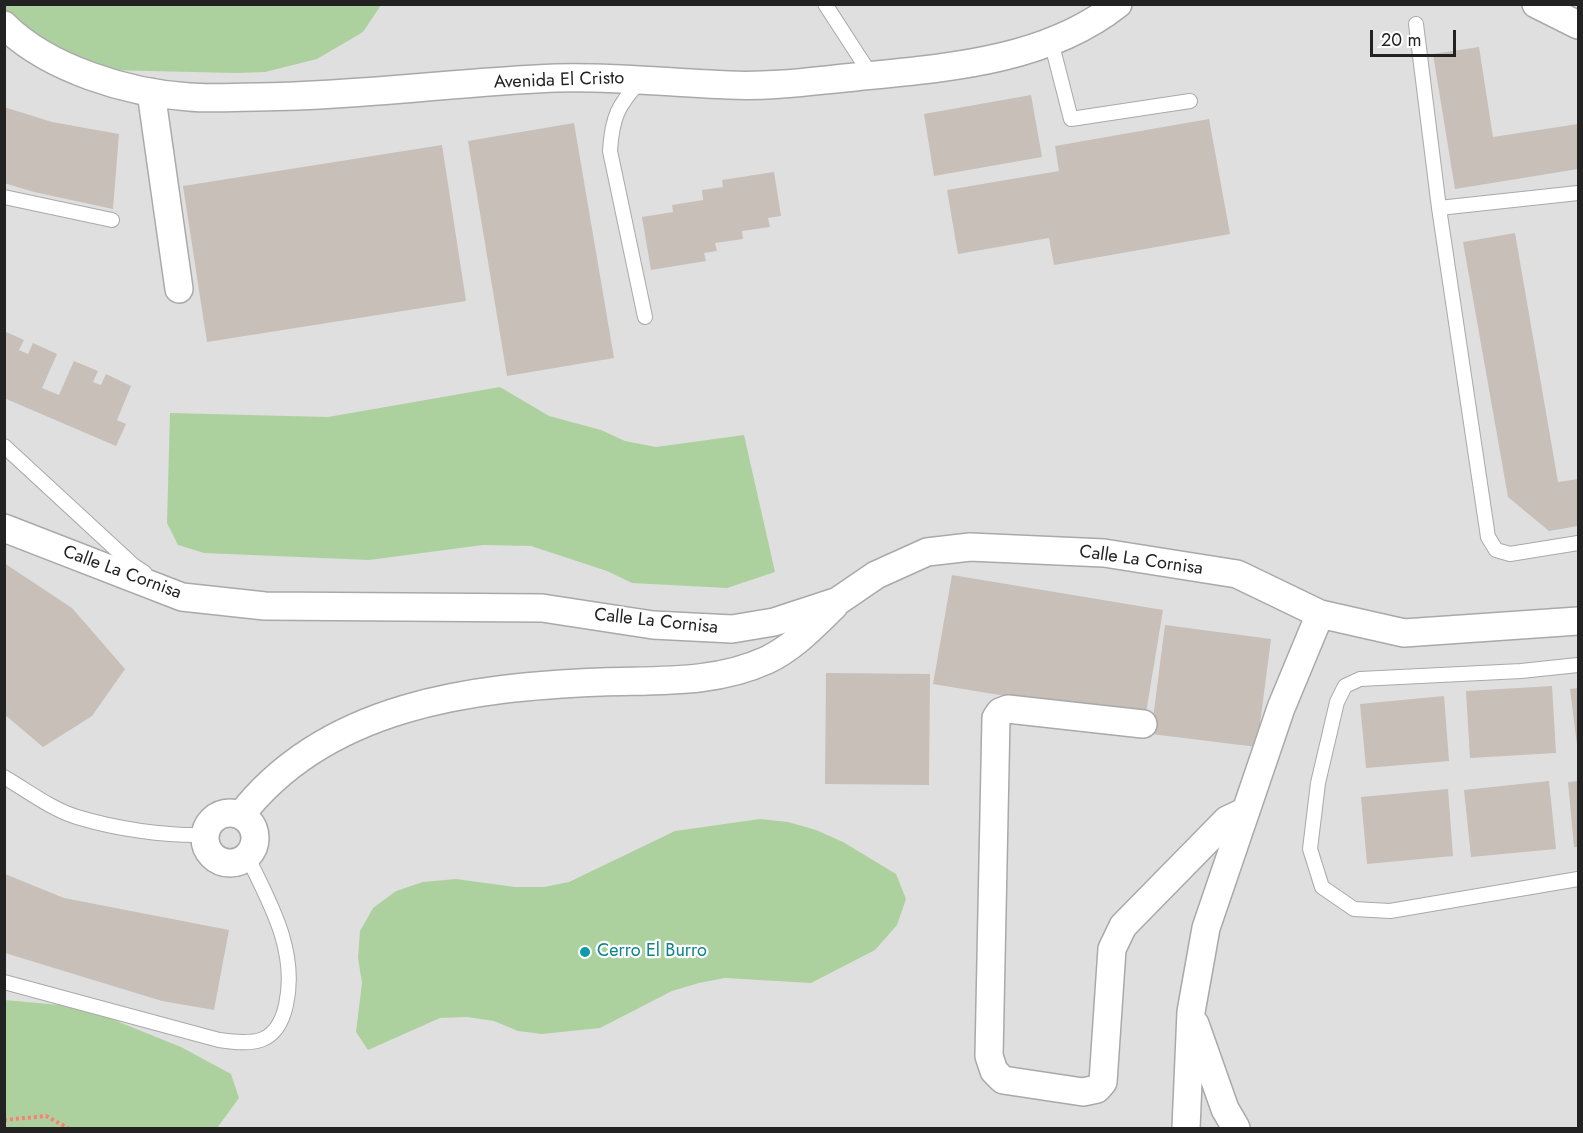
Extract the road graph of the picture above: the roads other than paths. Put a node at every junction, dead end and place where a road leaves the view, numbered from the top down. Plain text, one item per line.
1 (825, 4) edge
2 (1118, 4) edge
3 (1536, 4) edge
4 (1416, 24) dead end
5 (4, 25) edge
6 (1578, 25) edge
7 (1051, 41) junction
8 (871, 75) junction
9 (643, 79) junction
10 (151, 92) junction
11 (1190, 100) dead end
12 (1578, 193) edge
13 (4, 197) edge
14 (1439, 208) junction
15 (112, 220) dead end
16 (179, 289) dead end
17 (645, 317) dead end
18 (4, 446) edge
19 (4, 528) edge
20 (1578, 543) edge
21 (182, 597) junction
22 (838, 602) junction
23 (1320, 614) junction
24 (1578, 621) edge
25 (1578, 665) edge
26 (1143, 724) dead end
27 (4, 777) edge
28 (1246, 811) junction
29 (241, 815) junction
30 (205, 835) junction
31 (247, 856) junction
32 (1578, 879) edge
33 (4, 982) edge
34 (1191, 1012) junction
35 (1186, 1128) edge
36 (1236, 1128) edge

1 - 8 lane
2 - 7 street, Avenida El Cristo
3 - 6 street
4 - 14 lane
5 - 10 street, Avenida El Cristo
7 - 8 street, Avenida El Cristo
7 - 11 lane
8 - 9 street, Avenida El Cristo
9 - 10 street, Avenida El Cristo
9 - 17 lane
10 - 16 street
12 - 14 lane
13 - 15 lane
14 - 20 lane
18 - 21 lane
19 - 21 street, Calle La Cornisa
21 - 22 street, Calle La Cornisa
22 - 23 street, Calle La Cornisa
22 - 29 street
23 - 24 street, Calle La Cornisa
23 - 28 street
25 - 32 lane
26 - 28 street
27 - 30 lane
28 - 34 street
29 - 30 street
29 - 31 street
30 - 31 street
31 - 33 lane
34 - 35 street
34 - 36 street

